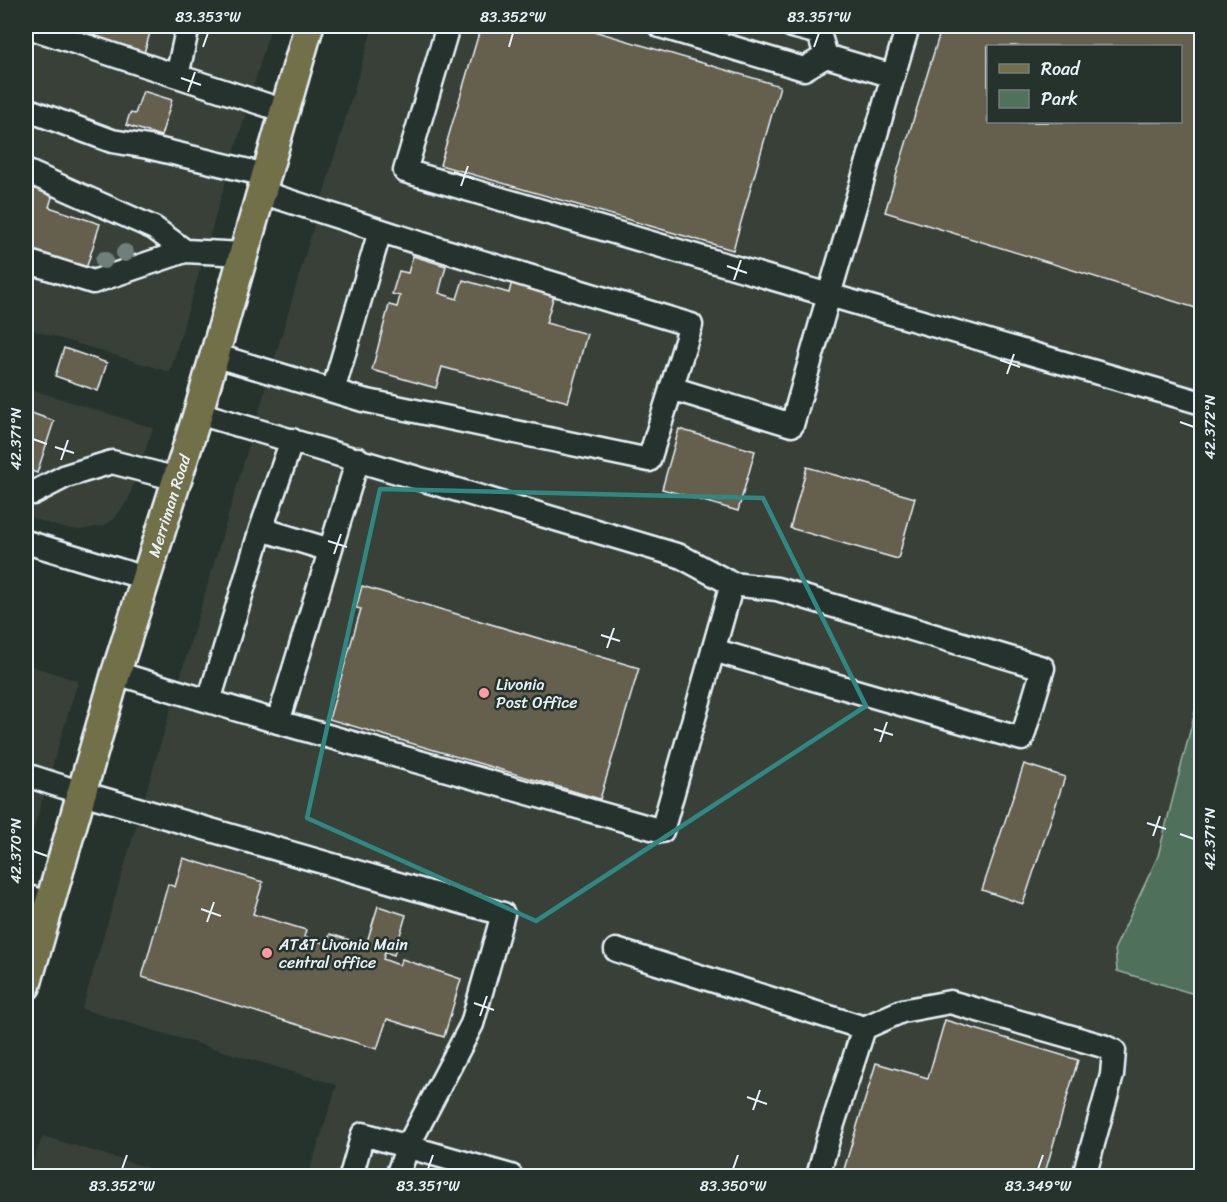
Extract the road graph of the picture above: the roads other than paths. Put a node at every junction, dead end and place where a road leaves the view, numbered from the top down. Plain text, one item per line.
1 (26, 26) edge
2 (188, 26) edge
3 (309, 26) edge
4 (448, 26) edge
5 (660, 26) edge
6 (792, 26) edge
7 (908, 26) edge
8 (826, 56) junction
9 (177, 76) junction
10 (893, 76) junction
11 (26, 109) edge
12 (285, 111) junction
13 (26, 171) edge
14 (264, 184) junction
15 (380, 231) junction
16 (185, 251) junction
17 (243, 254) junction
18 (26, 261) edge
19 (829, 295) junction
20 (214, 355) junction
21 (671, 388) junction
22 (333, 391) junction
23 (1202, 403) edge
24 (198, 413) junction
25 (292, 440) junction
26 (358, 459) junction
27 (177, 479) junction
28 (26, 490) edge
29 (261, 530) junction
30 (26, 542) edge
31 (330, 550) junction
32 (145, 578) junction
33 (732, 584) junction
34 (715, 643) junction
35 (116, 673) junction
36 (209, 701) junction
37 (278, 723) junction
38 (26, 775) edge
39 (82, 793) junction
40 (37, 900) edge
41 (616, 950) dead end
42 (26, 986) edge
43 (864, 1028) junction
44 (408, 1146) junction
45 (351, 1176) edge
46 (397, 1176) edge
47 (511, 1176) edge
48 (818, 1176) edge
49 (1084, 1176) edge

1 - 9 street
2 - 9 street
3 - 12 main road, Merriman Road
4 - 19 street
5 - 8 street
6 - 8 street
7 - 10 street
8 - 10 street
9 - 12 street
10 - 19 street
11 - 14 street
12 - 14 main road, Merriman Road
13 - 16 street
14 - 15 street
14 - 17 main road, Merriman Road
15 - 21 street
15 - 22 street
16 - 17 street
16 - 18 street
17 - 20 main road, Merriman Road
19 - 21 street
19 - 23 street
20 - 22 street
20 - 24 main road, Merriman Road
21 - 22 street
24 - 25 street
24 - 27 main road, Merriman Road
25 - 26 street
25 - 29 street
26 - 31 street
26 - 33 street
27 - 28 street
27 - 32 main road, Merriman Road
29 - 31 street
29 - 36 street
30 - 32 street
31 - 37 street
32 - 35 main road, Merriman Road
33 - 34 street
33 - 34 street
34 - 37 street
35 - 36 street
35 - 39 main road, Merriman Road
36 - 37 street
38 - 39 street
39 - 40 main road, Merriman Road
39 - 44 street
40 - 42 main road, Merriman Road
41 - 43 street
43 - 48 street
43 - 49 street
44 - 45 street
44 - 46 street
44 - 47 street

